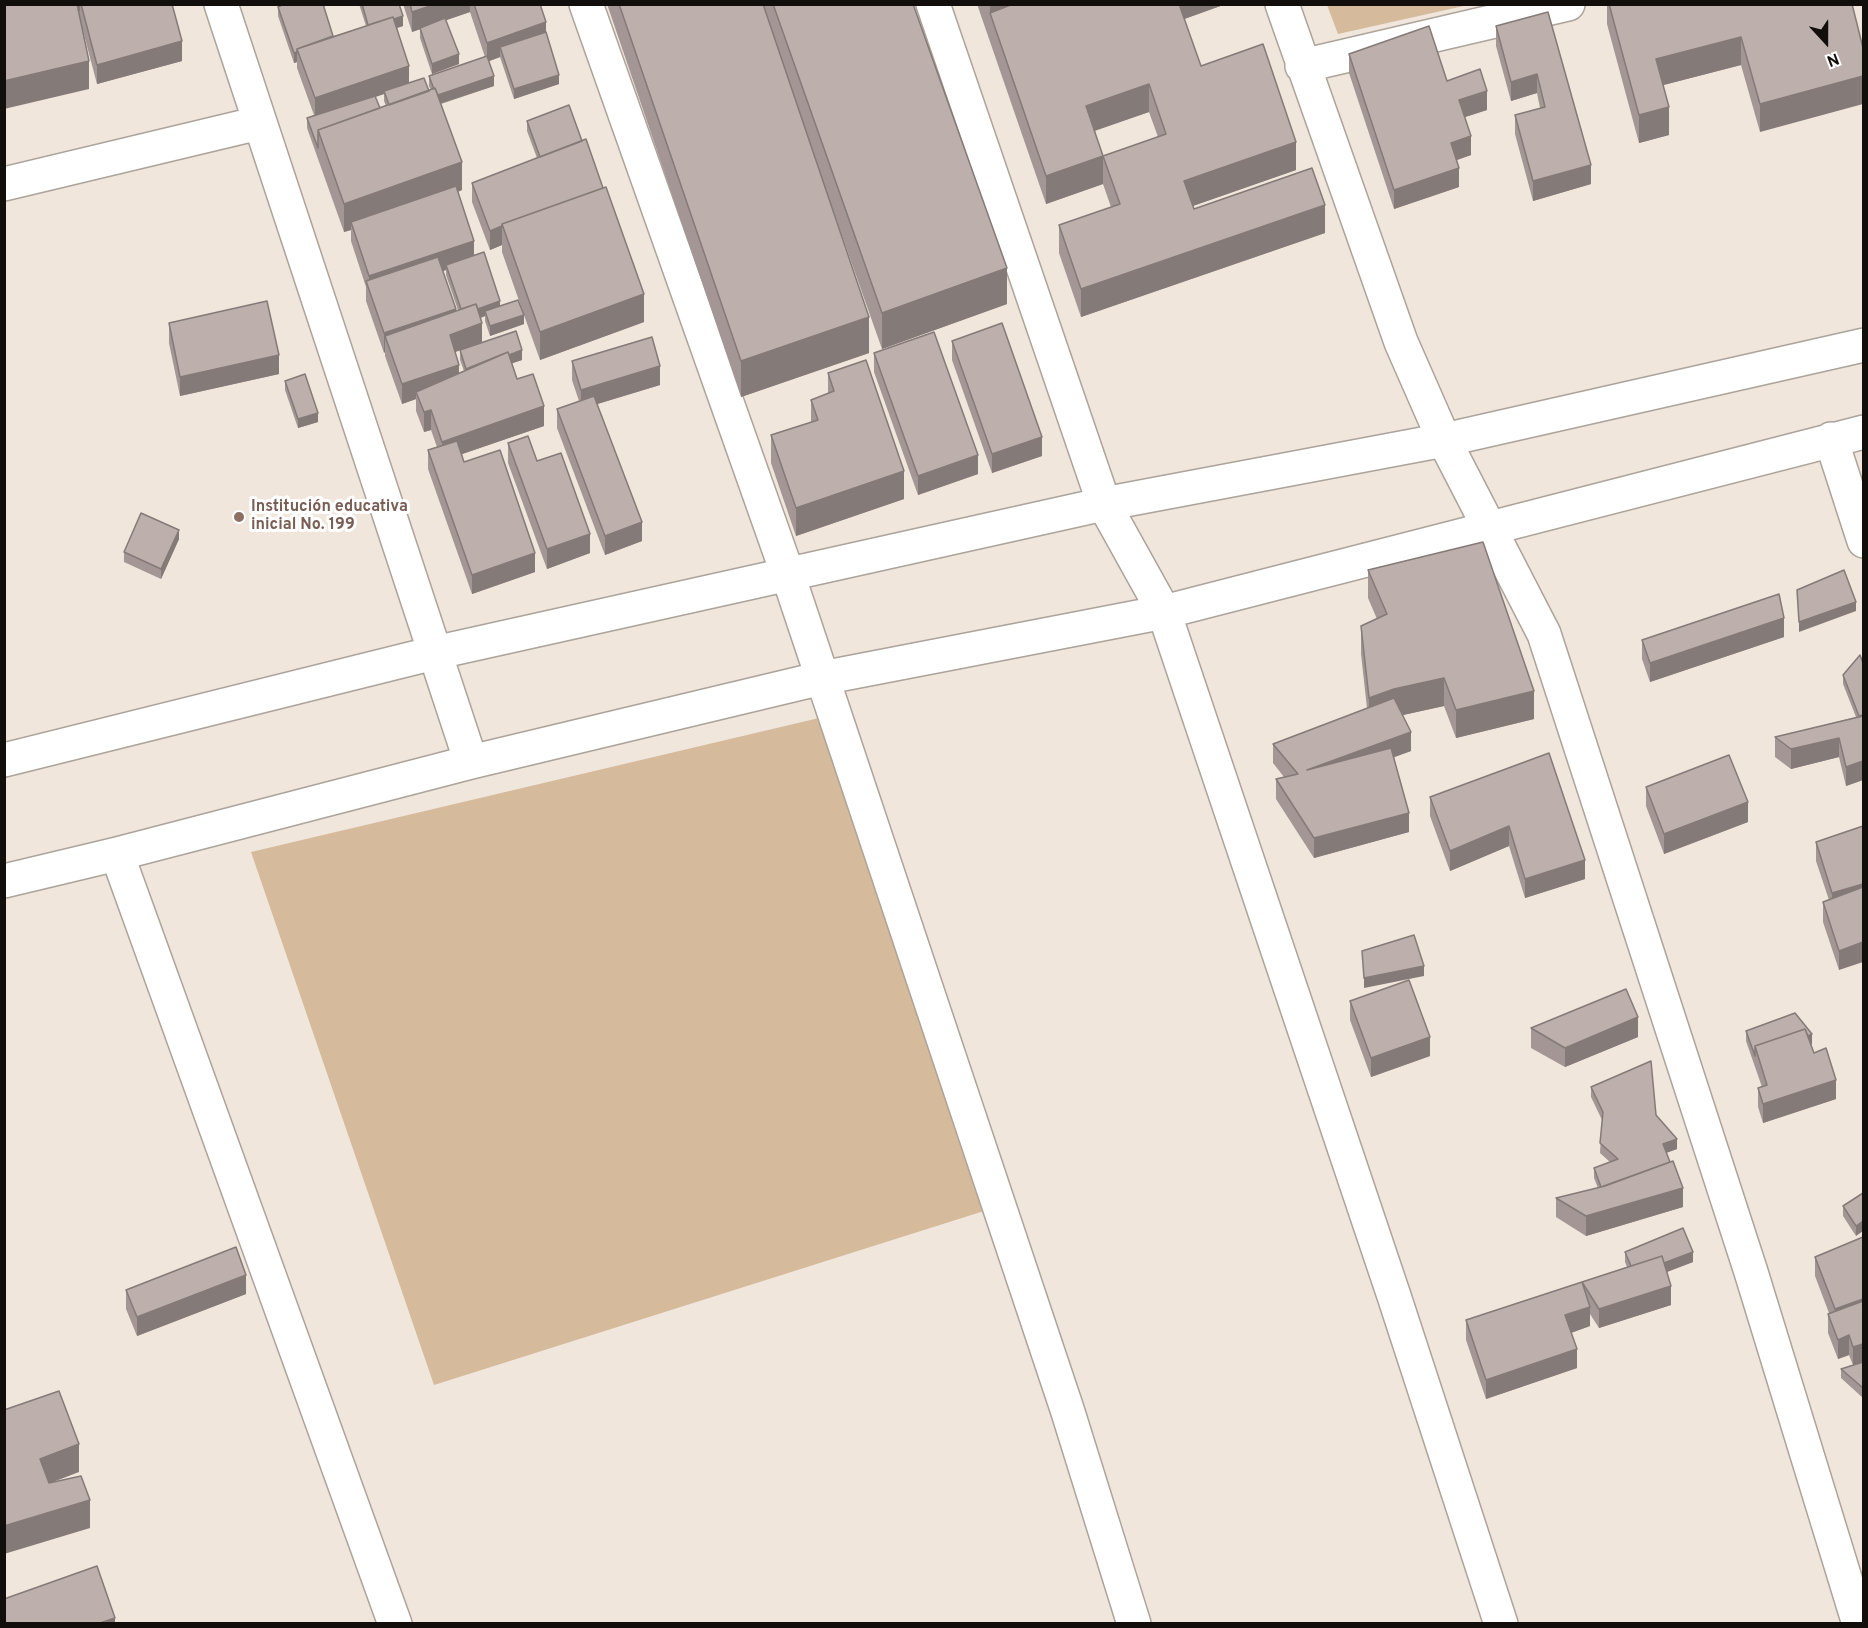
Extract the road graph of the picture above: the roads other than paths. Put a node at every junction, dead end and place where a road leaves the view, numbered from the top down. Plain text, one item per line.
1 (221, 4) edge
2 (586, 4) edge
3 (933, 4) edge
4 (1282, 4) edge
5 (1568, 4) edge
6 (1302, 66) junction
7 (259, 123) junction
8 (4, 184) edge
9 (1863, 345) edge
10 (1863, 432) edge
11 (1831, 439) junction
12 (1444, 441) junction
13 (1104, 504) junction
14 (1487, 527) junction
15 (1863, 541) edge
16 (788, 575) junction
17 (1164, 612) junction
18 (434, 653) junction
19 (822, 678) junction
20 (4, 760) edge
21 (471, 762) junction
22 (117, 854) junction
23 (4, 880) edge
24 (395, 1623) edge
25 (1134, 1623) edge
26 (1501, 1623) edge
27 (1859, 1623) edge

1 - 7 street
2 - 16 street
3 - 13 street
4 - 6 street
5 - 6 street
6 - 12 street
7 - 8 street
7 - 18 street
9 - 12 street
10 - 11 street
11 - 14 street
11 - 15 street
12 - 13 street
12 - 14 street
13 - 16 street
13 - 17 street
14 - 17 street
14 - 27 street
16 - 18 street
16 - 19 street
17 - 19 street
17 - 26 street
18 - 20 street
18 - 21 street
19 - 21 street
19 - 25 street
21 - 22 street
22 - 23 street
22 - 24 street

